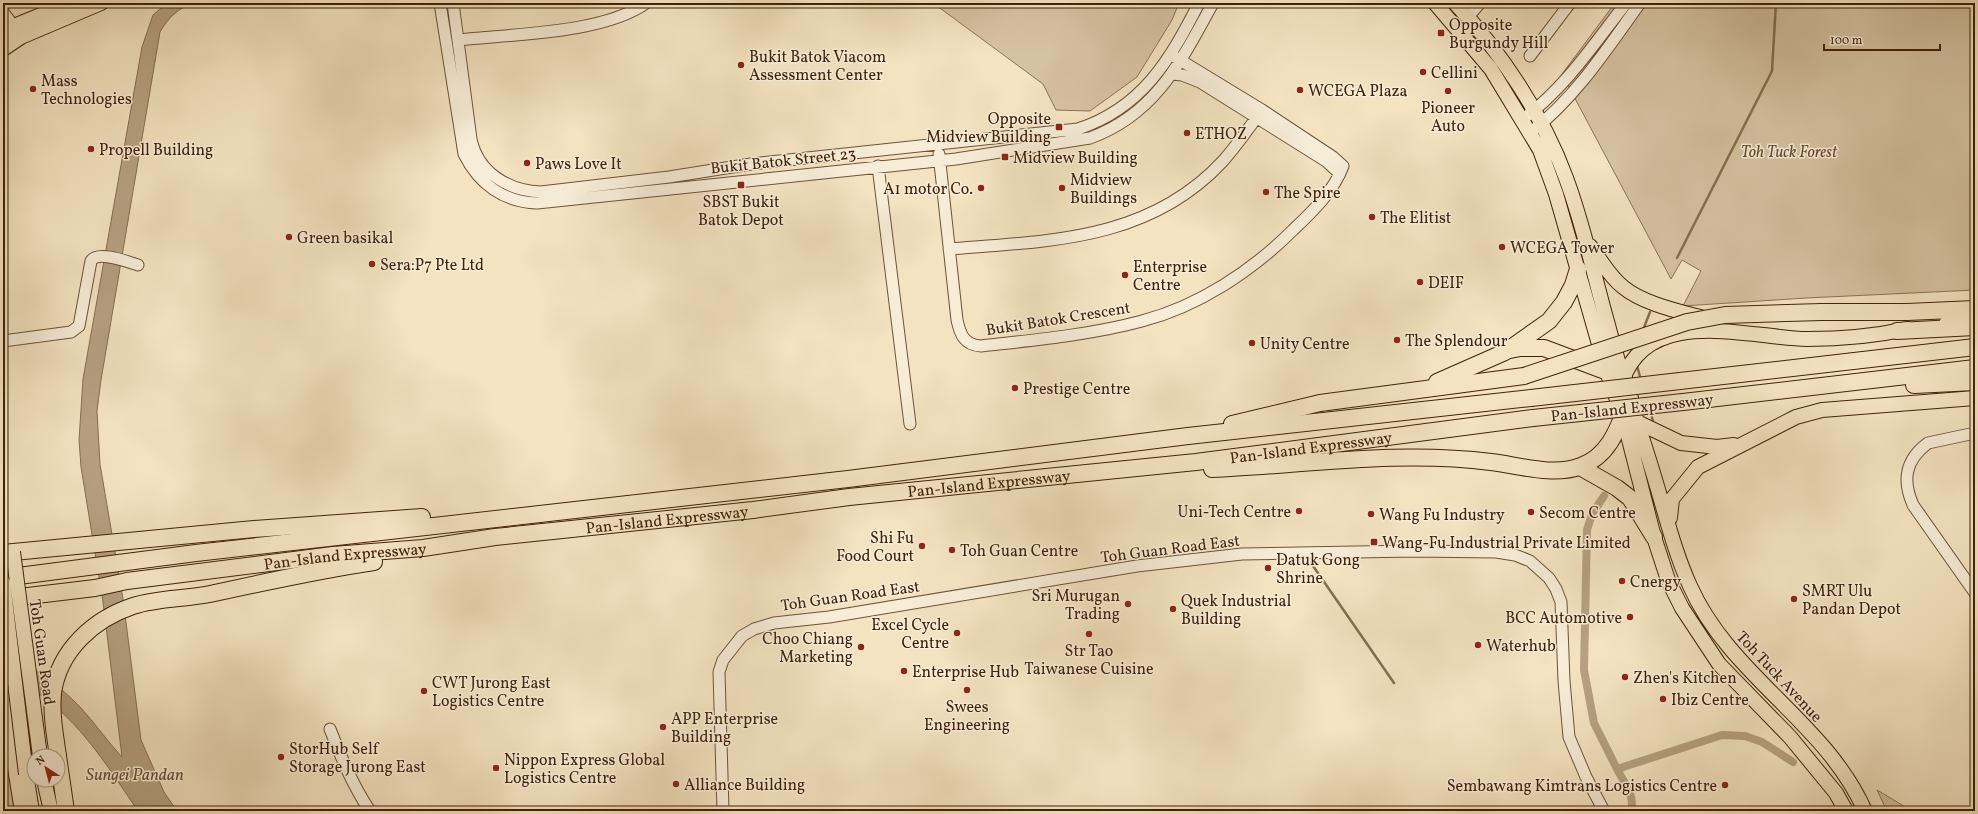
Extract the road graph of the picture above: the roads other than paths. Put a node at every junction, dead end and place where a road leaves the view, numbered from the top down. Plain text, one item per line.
1 (70, 3) edge
2 (101, 3) edge
3 (440, 3) edge
4 (453, 3) edge
5 (646, 3) edge
6 (1199, 3) edge
7 (1213, 3) edge
8 (1434, 3) edge
9 (1455, 3) edge
10 (1480, 3) edge
11 (1570, 3) edge
12 (1626, 3) edge
13 (1640, 3) edge
14 (3, 12) edge
15 (1468, 17) junction
16 (9, 35) edge
17 (1464, 36) junction
18 (458, 40) junction
19 (1170, 54) junction
20 (1530, 56) dead end
21 (1181, 61) junction
22 (1172, 74) junction
23 (1259, 114) junction
24 (1528, 115) junction
25 (1536, 128) junction
26 (938, 145) junction
27 (939, 160) junction
28 (878, 166) junction
29 (1585, 239) junction
30 (949, 249) junction
31 (138, 265) dead end
32 (1578, 269) junction
33 (1975, 309) edge
34 (1975, 318) edge
35 (1975, 327) edge
36 (1897, 331) junction
37 (1749, 332) junction
38 (3, 341) edge
39 (1975, 347) edge
40 (1505, 352) junction
41 (1975, 368) edge
42 (1607, 372) junction
43 (1624, 378) junction
44 (1856, 382) junction
45 (1975, 382) edge
46 (1414, 390) junction
47 (1624, 398) junction
48 (1975, 398) edge
49 (1623, 416) junction
50 (1638, 422) junction
51 (910, 424) dead end
52 (1975, 433) edge
53 (1188, 436) junction
54 (1741, 445) junction
55 (1580, 467) junction
56 (1094, 473) junction
57 (553, 513) junction
58 (1669, 530) junction
59 (1654, 537) junction
60 (423, 548) junction
61 (8, 553) edge
62 (3, 578) edge
63 (3, 583) edge
64 (1975, 593) edge
65 (3, 599) edge
66 (3, 688) edge
67 (330, 729) dead end
68 (39, 748) edge
69 (56, 748) edge
70 (46, 788) edge
71 (63, 788) edge
72 (23, 811) edge
73 (32, 811) edge
74 (51, 811) edge
75 (66, 811) edge
76 (370, 811) edge
77 (722, 811) edge
78 (1604, 811) edge
79 (1846, 811) edge
80 (1865, 811) edge

1 - 16 main road
2 - 16 main road
3 - 28 street, Bukit Batok Street 23
4 - 18 street, Bukit Batok Street 23
5 - 18 street
6 - 19 street, Bukit Batok Street 23
7 - 21 street, Bukit Batok Street 23
8 - 17 main road
9 - 15 main road
10 - 15 street
11 - 20 street
12 - 24 street
13 - 25 street
14 - 16 street
15 - 17 street
15 - 24 main road
17 - 24 main road
18 - 26 street, Bukit Batok Street 23
19 - 21 street, Bukit Batok Crescent
19 - 26 street, Bukit Batok Street 23
21 - 22 street, Bukit Batok Street 23
21 - 23 street, Bukit Batok Crescent
22 - 23 street, Bukit Batok Crescent
22 - 27 street, Bukit Batok Street 23
23 - 30 street
23 - 30 street, Bukit Batok Crescent
24 - 25 main road
25 - 29 main road
25 - 32 main road
26 - 27 street, Bukit Batok Crescent
27 - 28 street, Bukit Batok Street 23
27 - 30 street, Bukit Batok Crescent
28 - 51 street
29 - 37 main road
29 - 43 main road
31 - 38 street
32 - 40 highway
32 - 42 main road
33 - 46 highway, bridge
34 - 36 main road
35 - 36 highway
36 - 37 main road
37 - 43 main road
39 - 53 highway, Pan-Island Expressway, bridge
40 - 42 highway
40 - 46 highway
41 - 44 highway, Pan-Island Expressway
42 - 43 highway
42 - 47 main road
43 - 47 main road
44 - 45 highway
44 - 56 highway, Pan-Island Expressway, bridge
46 - 53 highway
47 - 49 highway
47 - 50 main road, Toh Tuck Avenue
48 - 54 main road
49 - 50 main road
49 - 55 highway
49 - 59 main road
50 - 54 main road
50 - 58 main road, Toh Tuck Avenue
52 - 64 street
53 - 57 highway, Pan-Island Expressway
54 - 58 main road
55 - 56 highway
55 - 59 highway
56 - 60 highway, Pan-Island Expressway
57 - 61 highway
57 - 62 highway, Pan-Island Expressway
58 - 80 main road, Toh Tuck Avenue
59 - 79 main road
60 - 65 highway, Pan-Island Expressway
60 - 69 highway
61 - 68 main road, Toh Guan Road, bridge
63 - 73 main road, Toh Guan Road, bridge
66 - 72 highway
67 - 76 street
70 - 74 main road
71 - 75 highway
77 - 78 street, Toh Guan Road East

